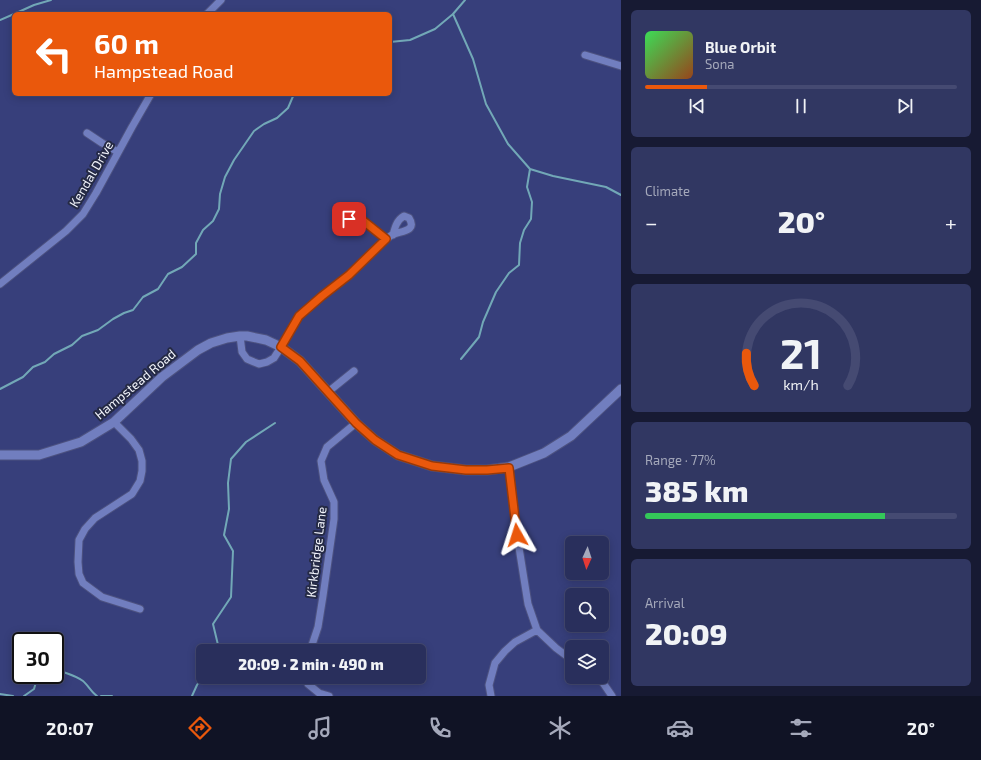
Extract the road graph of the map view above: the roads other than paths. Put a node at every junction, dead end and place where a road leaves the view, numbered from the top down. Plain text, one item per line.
1 (221, 0) edge
2 (209, 12) edge
3 (585, 55) dead end
4 (621, 66) edge
5 (150, 96) edge
6 (87, 133) dead end
7 (118, 152) junction
8 (349, 219) dead end
9 (0, 284) edge
10 (240, 336) junction
11 (281, 347) junction
12 (354, 371) dead end
13 (621, 389) edge
14 (328, 392) junction
15 (114, 422) junction
16 (356, 423) junction
17 (0, 455) edge
18 (509, 468) junction
19 (140, 609) dead end
20 (537, 630) junction
21 (312, 644) edge
22 (565, 655) edge
23 (308, 684) edge
24 (604, 684) edge
25 (329, 696) edge
26 (491, 696) edge
27 (612, 696) edge

1 - 2 street
3 - 4 street
5 - 7 street, Kendal Drive
6 - 7 street
7 - 9 street, Kendal Drive
8 - 11 street
10 - 11 street, Hampstead Road
10 - 11 street
10 - 15 street, Hampstead Road
11 - 14 street, Hampstead Road
12 - 14 street
13 - 18 street, Hampstead Road
14 - 16 street, Hampstead Road
15 - 17 street, Hampstead Road
15 - 19 street
16 - 18 street, Hampstead Road
16 - 21 street, Kirkbridge Lane
18 - 20 street
20 - 22 street
20 - 26 street
23 - 25 street
24 - 27 street

